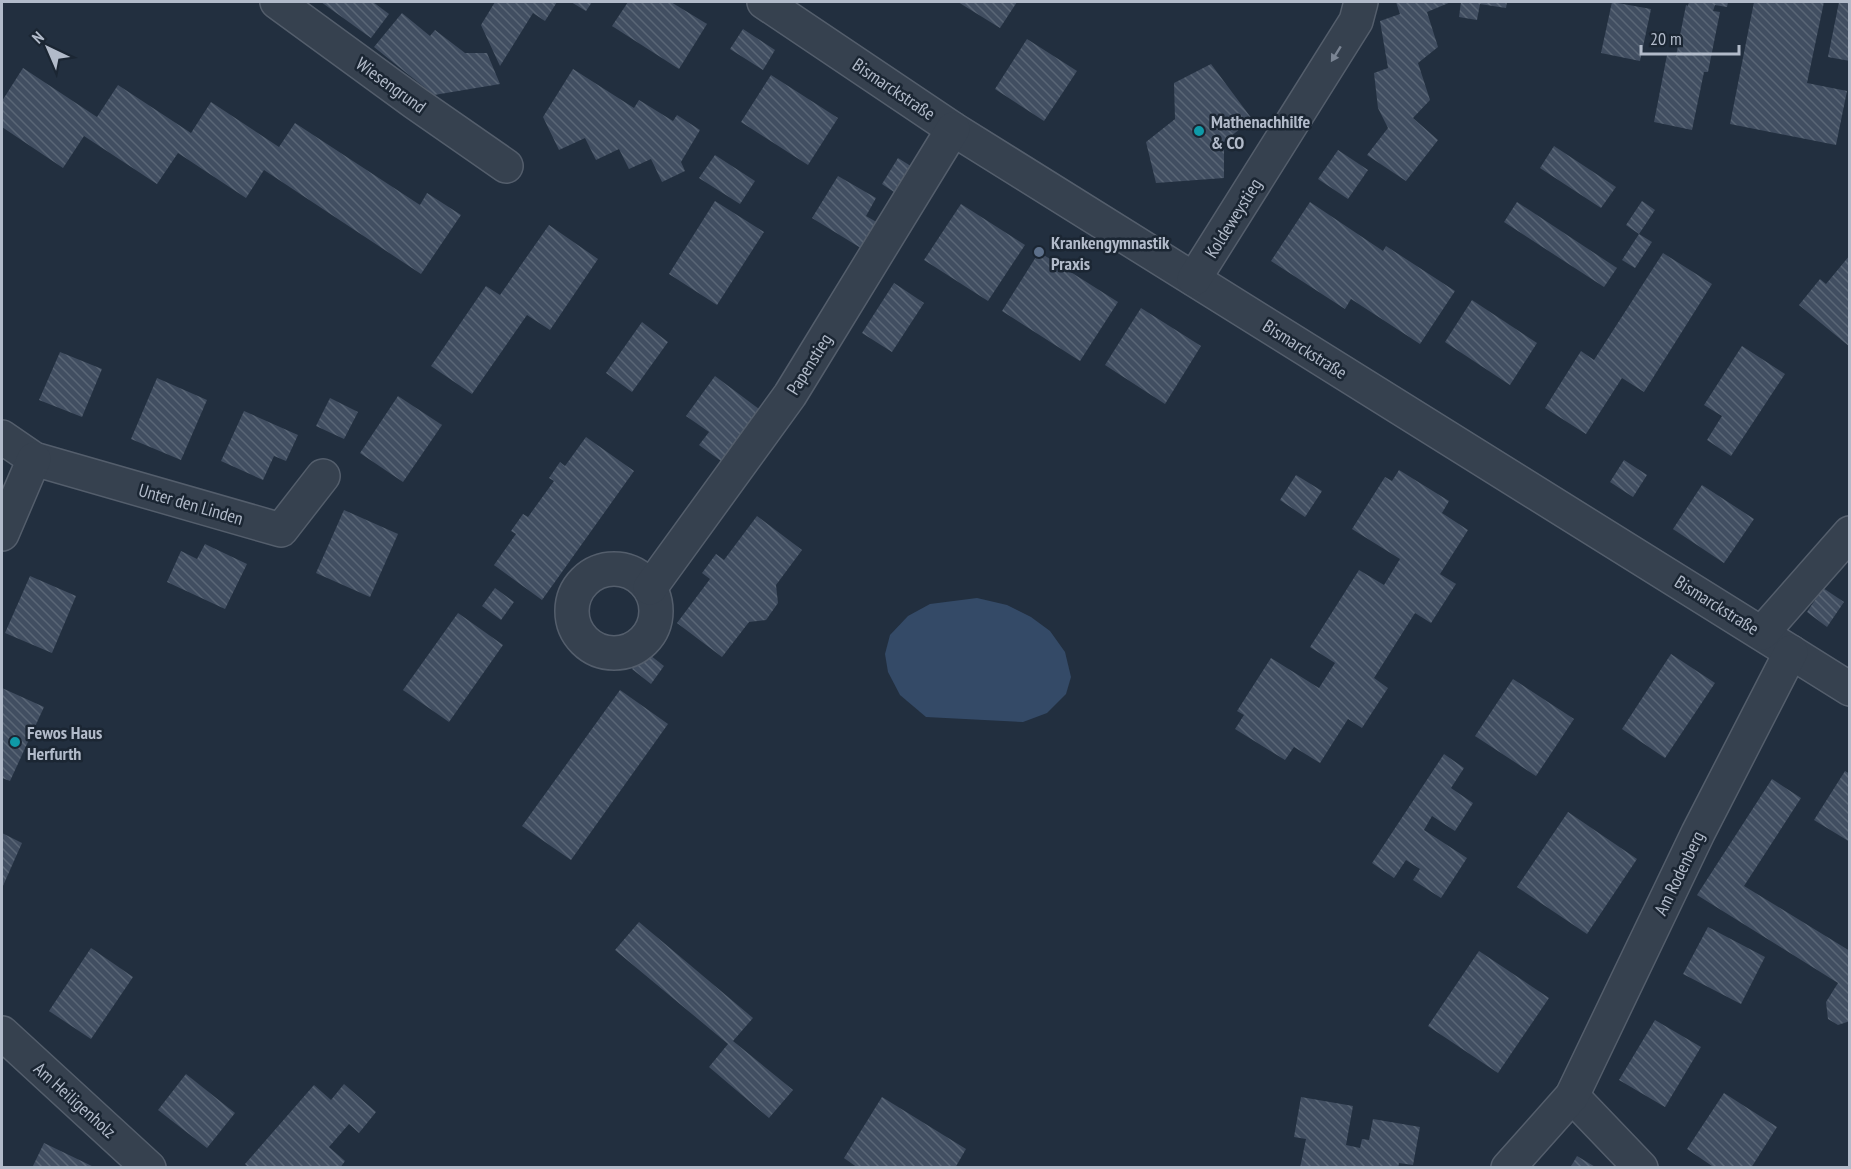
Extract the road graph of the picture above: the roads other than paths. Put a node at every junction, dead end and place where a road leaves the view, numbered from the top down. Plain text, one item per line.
1 (277, 2) edge
2 (764, 2) edge
3 (1361, 2) edge
4 (953, 129) junction
5 (506, 166) dead end
6 (1194, 279) junction
7 (2, 437) edge
8 (34, 459) junction
9 (323, 476) dead end
10 (1850, 532) edge
11 (2, 534) edge
12 (650, 588) dead end
13 (1762, 633) junction
14 (1791, 652) junction
15 (1850, 689) edge
16 (2, 1033) edge
17 (1572, 1096) junction
18 (149, 1167) edge
19 (1508, 1167) edge
20 (1641, 1167) edge

1 - 5 street, Wiesengrund
2 - 4 street, Bismarckstraße
3 -> 6 street, Koldeweystieg
4 - 6 street, Bismarckstraße
4 - 12 street, Papenstieg
6 - 13 street, Bismarckstraße
7 - 8 street, Unter den Linden
8 - 9 street, Unter den Linden
8 - 11 street
10 - 13 street
13 - 14 street, Bismarckstraße
14 - 15 street, Bismarckstraße
14 - 17 street, Am Rodenberg
16 - 18 street, Am Heiligenholz
17 - 19 street, Am Rodenberg
17 - 20 street

